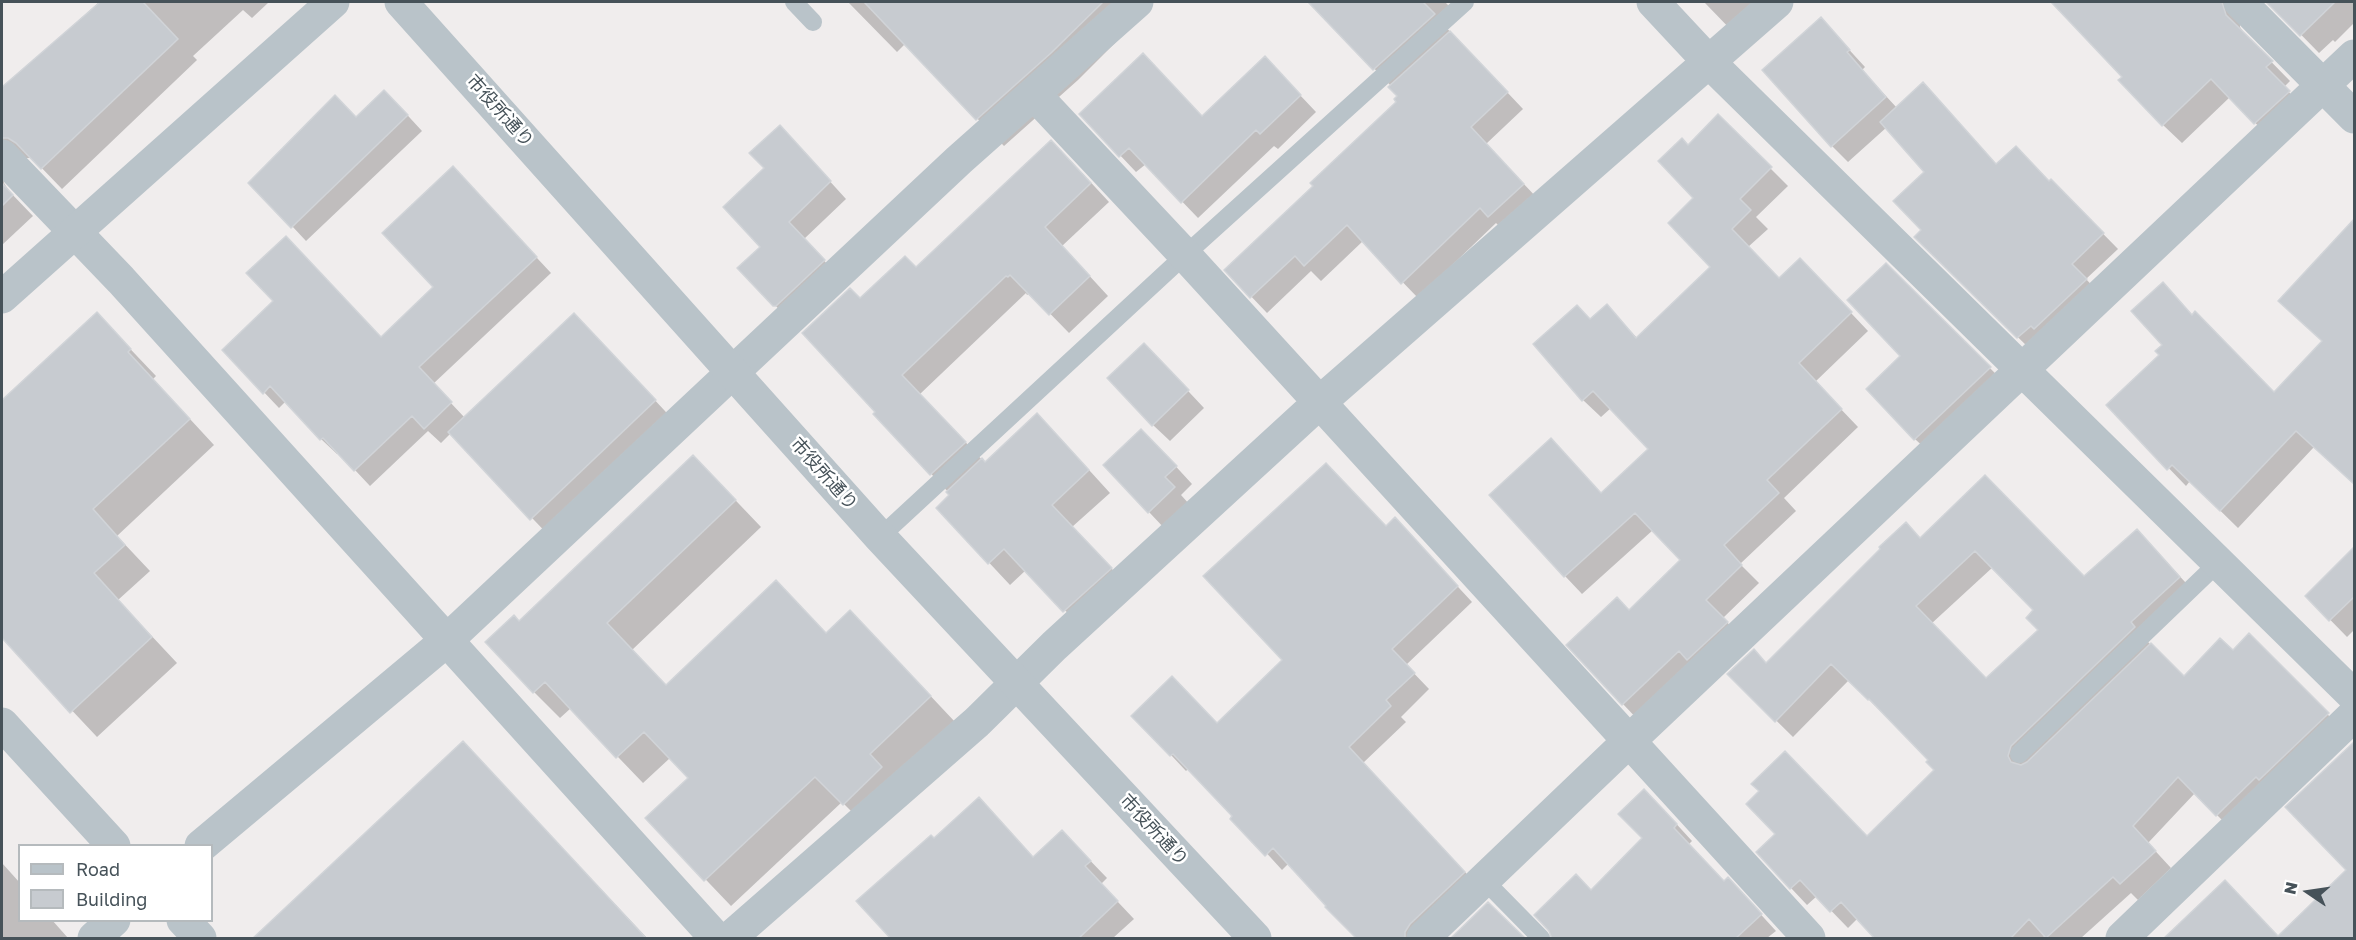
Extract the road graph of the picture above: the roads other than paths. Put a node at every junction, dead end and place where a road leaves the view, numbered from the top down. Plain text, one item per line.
1 (333, 2) edge
2 (401, 2) edge
3 (794, 2) edge
4 (1137, 2) edge
5 (1465, 2) edge
6 (1653, 2) edge
7 (1777, 2) edge
8 (2240, 2) edge
9 (813, 21) dead end
10 (2355, 56) edge
11 (1708, 62) junction
12 (2323, 85) junction
13 (1034, 94) junction
14 (2355, 117) edge
15 (2, 156) edge
16 (74, 232) junction
17 (1185, 255) junction
18 (2, 297) edge
19 (732, 370) junction
20 (2022, 370) junction
21 (1320, 402) junction
22 (880, 537) junction
23 (2218, 563) junction
24 (446, 641) junction
25 (1018, 684) junction
26 (2355, 696) edge
27 (2355, 715) edge
28 (2, 724) edge
29 (1629, 741) junction
30 (2019, 754) dead end
31 (112, 844) edge
32 (203, 844) edge
33 (1484, 880) junction
34 (113, 922) edge
35 (184, 922) edge
36 (94, 939) edge
37 (200, 939) edge
38 (716, 939) edge
39 (730, 939) edge
40 (1255, 939) edge
41 (1423, 939) edge
42 (1541, 939) edge
43 (1809, 939) edge
44 (2122, 939) edge

1 - 16 street
2 - 19 street, 市役所通り
3 - 9 lane
4 - 13 street
5 - 17 lane
6 - 11 street
7 - 11 street
8 - 12 street
10 - 12 street
11 - 20 street
11 - 21 street
12 - 14 street
12 - 20 street
13 - 17 street
13 - 19 street
15 - 16 street
16 - 18 street
16 - 24 street
17 - 21 street
17 - 22 lane
19 - 22 street, 市役所通り
19 - 24 street
20 - 23 street
20 - 29 street
21 - 25 street
21 - 29 street
22 - 25 street, 市役所通り
23 - 26 street
23 - 30 lane
24 - 32 street
24 - 38 street
25 - 39 street
25 - 40 street, 市役所通り
27 - 44 street
28 - 31 street
29 - 33 street
29 - 43 street
33 - 41 street
33 - 42 lane
34 - 36 street
35 - 37 street

